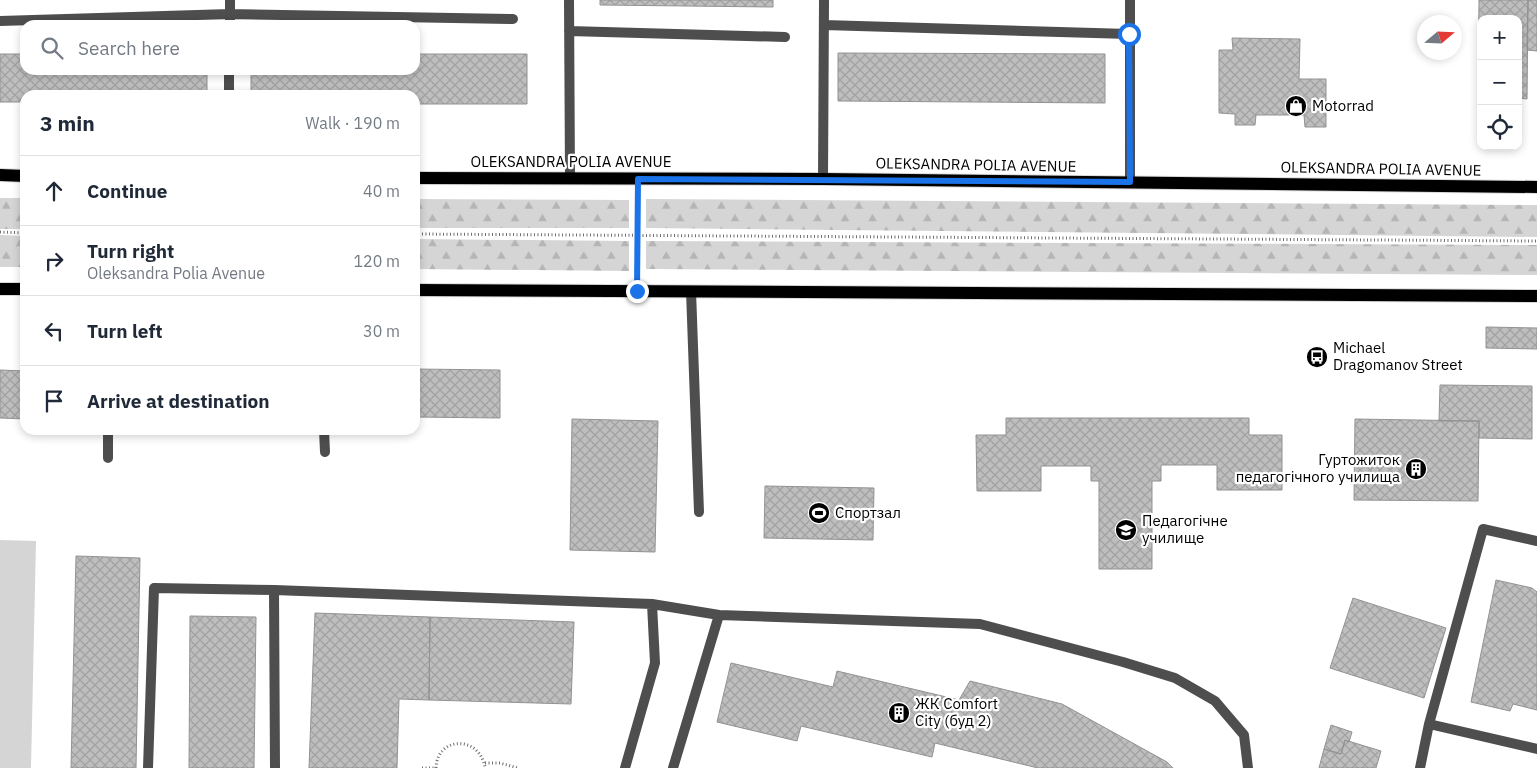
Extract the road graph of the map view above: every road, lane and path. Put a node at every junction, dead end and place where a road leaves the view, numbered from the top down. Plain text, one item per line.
1 (230, 0) edge
2 (569, 0) edge
3 (824, 0) edge
4 (1130, 0) edge
5 (230, 14) junction
6 (513, 19) dead end
7 (0, 20) edge
8 (230, 20) edge
9 (824, 25) junction
10 (569, 31) junction
11 (1129, 34) junction
12 (784, 37) dead end
13 (229, 75) edge
14 (229, 90) edge
15 (0, 175) edge
16 (20, 176) edge
17 (420, 178) edge
18 (570, 178) junction
19 (638, 179) junction
20 (823, 180) junction
21 (1130, 182) junction
22 (1537, 187) edge
23 (0, 232) edge
24 (20, 232) edge
25 (420, 234) edge
26 (637, 235) junction
27 (1537, 241) edge
28 (0, 289) edge
29 (20, 289) edge
30 (420, 290) edge
31 (637, 291) junction
32 (692, 291) junction
33 (1537, 296) edge
34 (108, 435) edge
35 (324, 435) edge
36 (324, 452) dead end
37 (108, 458) dead end
38 (699, 512) dead end
39 (1537, 541) edge
40 (274, 590) junction
41 (652, 604) junction
42 (719, 615) junction
43 (1429, 724) junction
44 (1537, 749) edge
45 (484, 763) junction
46 (148, 768) edge
47 (275, 768) edge
48 (422, 768) edge
49 (436, 768) edge
50 (485, 768) edge
51 (518, 768) edge
52 (625, 768) edge
53 (673, 768) edge
54 (1248, 768) edge
55 (1420, 768) edge

1 - 5 lane
2 - 10 lane
3 - 9 lane
4 - 11 lane
5 - 6 lane
5 - 7 lane
5 - 8 lane
9 - 11 lane
9 - 20 lane
10 - 12 lane
10 - 18 lane
11 - 21 lane
13 - 14 lane
15 - 16 main road
17 - 18 main road, OLEKSANDRA POLIA AVENUE
18 - 19 main road, OLEKSANDRA POLIA AVENUE
19 - 20 main road, OLEKSANDRA POLIA AVENUE
19 - 26 path
20 - 21 main road, OLEKSANDRA POLIA AVENUE
21 - 22 main road, OLEKSANDRA POLIA AVENUE
23 - 24 path
25 - 26 path
26 - 27 path
26 - 31 path
28 - 29 main road
30 - 31 main road
31 - 32 main road
32 - 33 main road
32 - 38 lane
34 - 37 lane
35 - 36 lane
39 - 43 lane
40 - 41 lane
40 - 46 lane
40 - 47 lane
41 - 42 lane
41 - 52 lane
42 - 53 lane
42 - 54 lane
43 - 44 lane
43 - 55 lane
45 - 49 path
45 - 50 path
45 - 51 path
48 - 49 path

